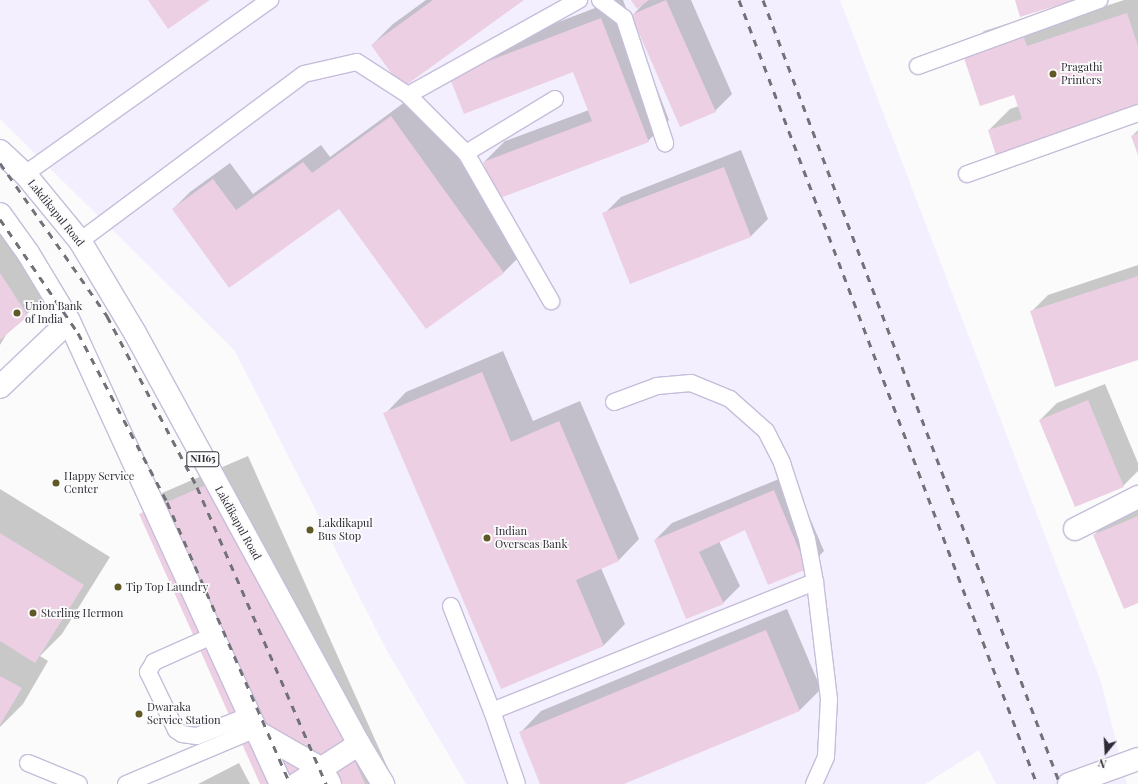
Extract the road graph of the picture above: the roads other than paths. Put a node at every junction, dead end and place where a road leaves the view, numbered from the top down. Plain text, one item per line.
1 (270, 0) edge
2 (579, 0) edge
3 (600, 0) edge
4 (1099, 0) edge
5 (918, 66) dead end
6 (408, 95) junction
7 (555, 99) dead end
8 (1138, 113) edge
9 (665, 143) dead end
10 (0, 151) edge
11 (466, 153) junction
12 (25, 174) junction
13 (967, 174) dead end
14 (0, 214) edge
15 (80, 241) junction
16 (551, 301) dead end
17 (69, 321) junction
18 (0, 387) edge
19 (614, 402) dead end
20 (1138, 497) edge
21 (1075, 529) dead end
22 (815, 582) junction
23 (451, 606) dead end
24 (212, 636) junction
25 (492, 711) junction
26 (251, 723) junction
27 (359, 744) junction
28 (1130, 761) edge
29 (28, 763) dead end
30 (326, 776) edge
31 (79, 784) edge
32 (126, 784) edge
33 (281, 784) edge
34 (297, 784) edge
35 (383, 784) edge
36 (517, 784) edge
37 (814, 784) edge
38 (1069, 784) edge

1 - 12 lane
2 - 6 lane
3 - 9 lane
4 - 5 lane
6 - 11 lane
6 - 15 lane
7 - 11 lane
8 - 13 lane
10 - 12 main road, Lakdikapul Road / NH65
11 - 16 lane
12 - 15 main road, Lakdikapul Road / NH65
14 - 17 main road
15 - 27 main road, Lakdikapul Road / NH65
17 - 18 main road
17 - 24 main road
19 - 22 lane
20 - 21 main road
22 - 25 lane
22 - 37 lane
23 - 25 lane
24 - 26 main road
24 - 26 lane
25 - 36 lane
26 - 30 main road
26 - 32 lane
26 - 33 main road
27 - 30 main road
27 - 35 main road, Lakdikapul Road / NH65
28 - 38 main road
29 - 31 lane
30 - 34 main road

